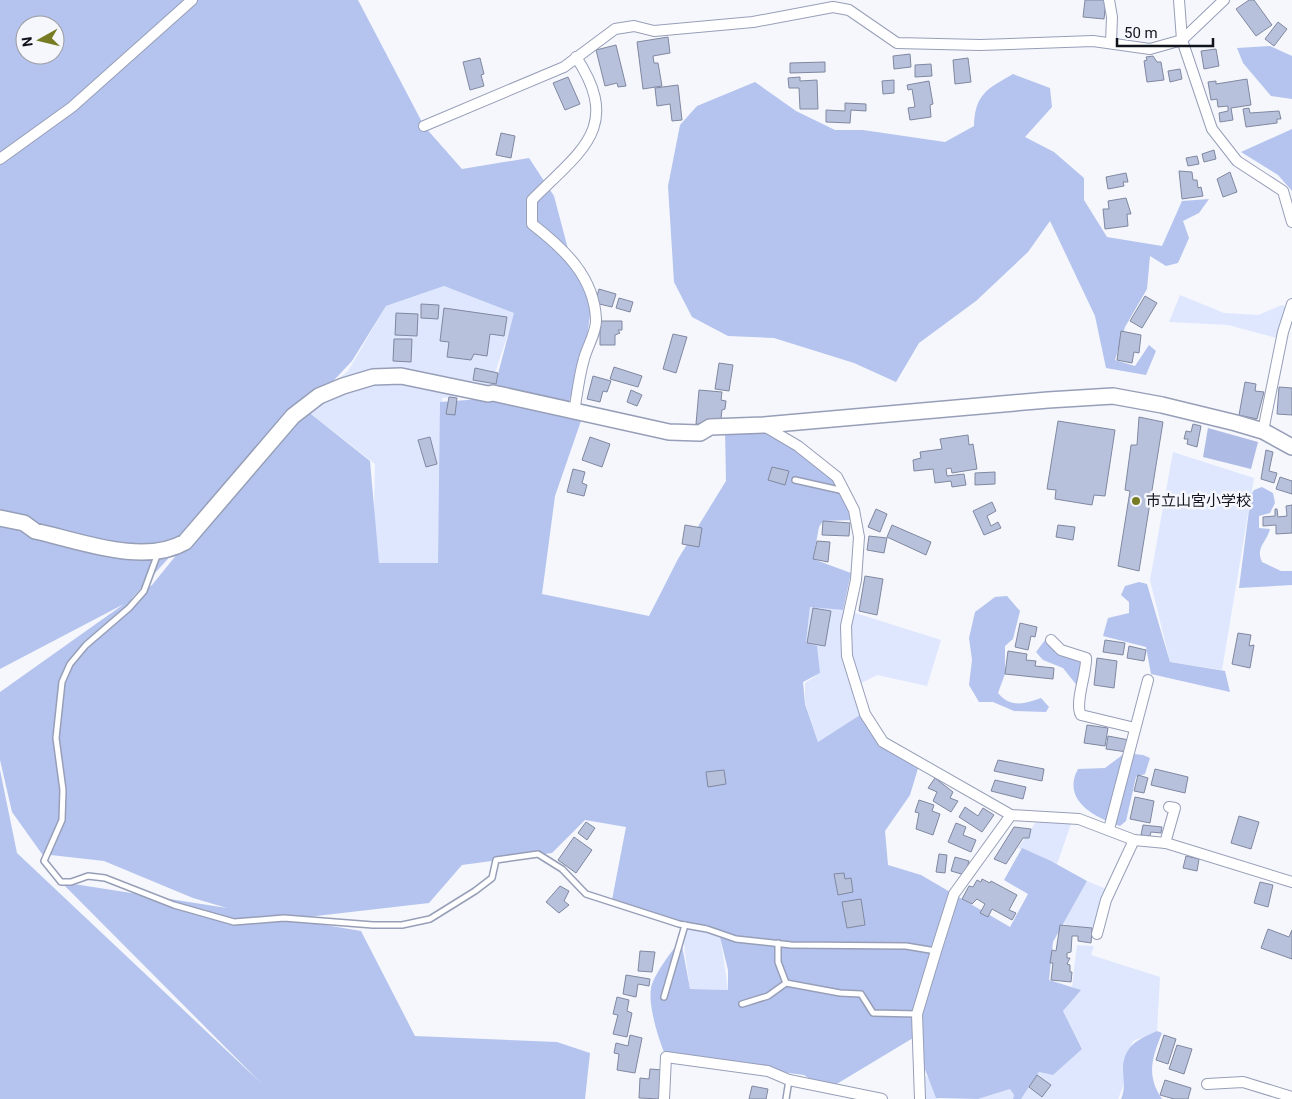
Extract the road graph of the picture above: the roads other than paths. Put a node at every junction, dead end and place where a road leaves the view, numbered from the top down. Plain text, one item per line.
1 (192, 0) edge
2 (1109, 0) edge
3 (1179, 0) edge
4 (1224, 0) edge
5 (1182, 40) junction
6 (1111, 43) junction
7 (576, 58) junction
8 (424, 126) dead end
9 (0, 159) edge
10 (1292, 222) edge
11 (1292, 304) edge
12 (574, 412) junction
13 (764, 425) junction
14 (1263, 431) junction
15 (1292, 448) edge
16 (795, 480) dead end
17 (845, 491) junction
18 (0, 518) edge
19 (158, 553) junction
20 (1051, 640) dead end
21 (1148, 680) dead end
22 (1135, 728) junction
23 (1169, 807) dead end
24 (1011, 814) junction
25 (1108, 829) junction
26 (1134, 840) junction
27 (1165, 843) junction
28 (1292, 882) edge
29 (685, 925) junction
30 (1098, 934) dead end
31 (778, 943) junction
32 (936, 951) junction
33 (786, 983) junction
34 (664, 997) dead end
35 (742, 1004) dead end
36 (917, 1014) junction
37 (789, 1080) junction
38 (1207, 1084) dead end
39 (1292, 1097) edge
40 (664, 1099) edge
41 (786, 1099) edge
42 (882, 1099) edge
43 (920, 1099) edge

1 - 9 street
2 - 6 street
3 - 5 street
4 - 5 street
5 - 6 street
5 - 10 street
6 - 7 street
7 - 8 street
7 - 12 street
11 - 14 street
12 - 13 street
12 - 19 street
13 - 14 street
13 - 17 street
14 - 15 street
16 - 17 lane
17 - 24 street
18 - 19 street
19 - 29 lane
20 - 22 street
21 - 22 street
22 - 25 street
23 - 27 street
24 - 25 street
24 - 32 street
25 - 26 street
26 - 27 street
26 - 30 street
27 - 28 street
29 - 31 lane
29 - 34 lane
31 - 32 lane
31 - 33 lane
32 - 36 street
33 - 35 lane
33 - 36 lane
36 - 43 street
37 - 40 street
37 - 41 lane
37 - 42 street
38 - 39 street

